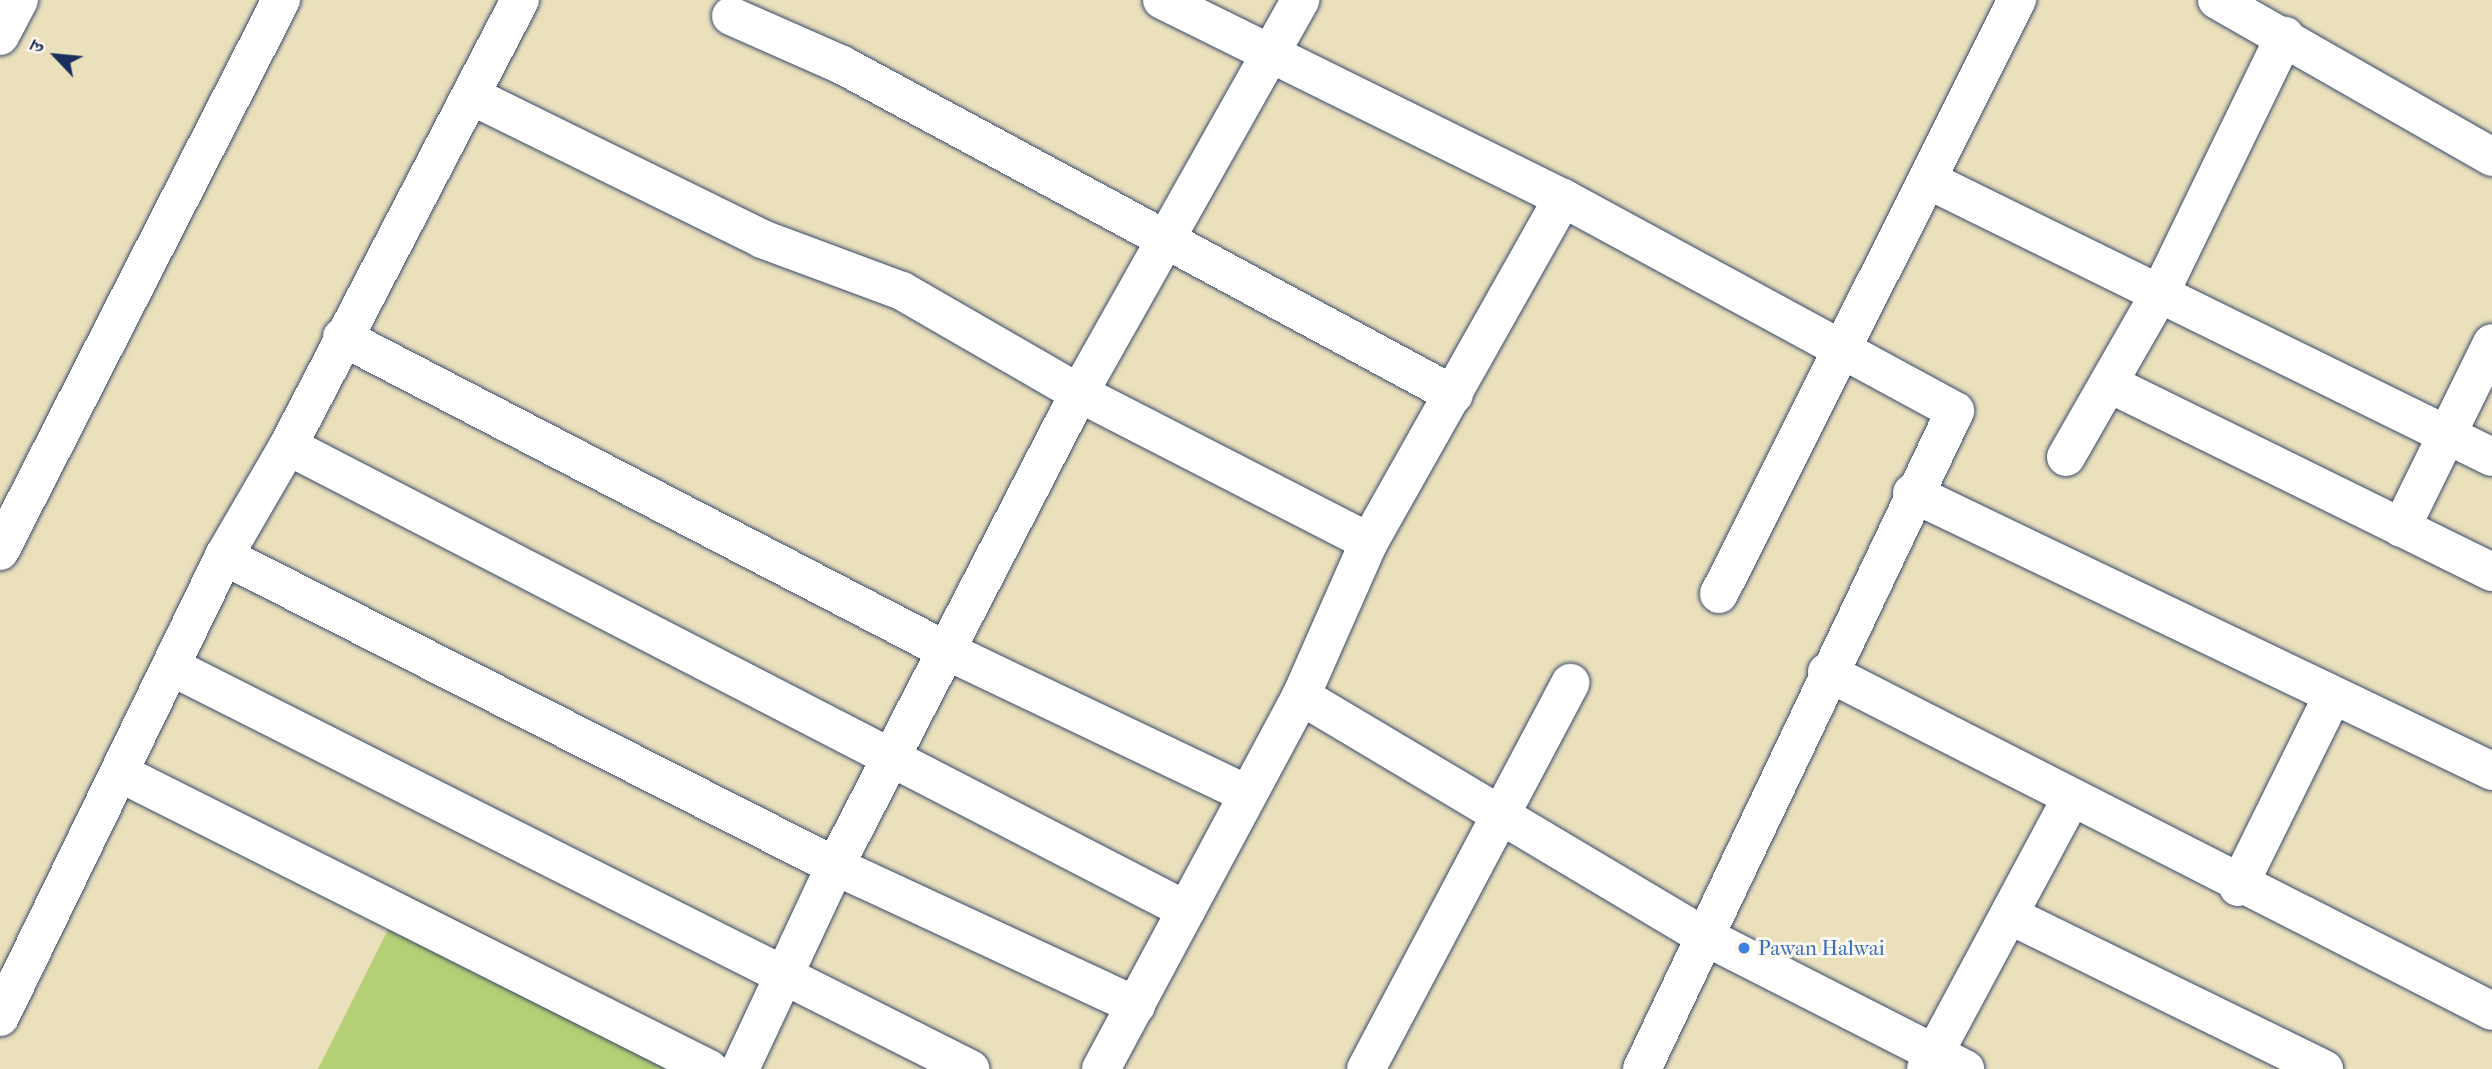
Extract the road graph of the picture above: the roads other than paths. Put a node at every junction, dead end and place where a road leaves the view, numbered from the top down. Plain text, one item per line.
1 (19, 0) edge
2 (281, 0) edge
3 (520, 0) edge
4 (1162, 0) edge
5 (1300, 0) edge
6 (2017, 0) edge
7 (2217, 0) edge
8 (731, 16) dead end
9 (0, 36) edge
10 (2285, 36) junction
11 (1272, 59) junction
12 (472, 96) junction
13 (2492, 158) edge
14 (1928, 180) junction
15 (1563, 198) junction
16 (1168, 242) junction
17 (2160, 293) junction
18 (342, 337) junction
19 (2492, 343) edge
20 (1841, 345) junction
21 (2110, 384) junction
22 (1079, 393) junction
23 (1454, 396) junction
24 (2446, 433) junction
25 (288, 446) junction
26 (2066, 457) dead end
27 (2492, 457) edge
28 (1912, 493) junction
29 (2401, 528) junction
30 (1370, 542) junction
31 (0, 551) edge
32 (224, 556) junction
33 (2492, 572) edge
34 (1719, 594) dead end
35 (947, 651) junction
36 (172, 667) junction
37 (1827, 672) junction
38 (1570, 683) dead end
39 (1301, 696) junction
40 (2332, 697) junction
41 (892, 758) junction
42 (2492, 771) edge
43 (122, 774) junction
44 (1247, 794) junction
45 (2071, 799) junction
46 (1502, 812) junction
47 (835, 866) junction
48 (2238, 887) junction
49 (1186, 910) junction
50 (2009, 915) junction
51 (1706, 937) junction
52 (784, 976) junction
53 (1136, 1006) junction
54 (2492, 1011) edge
55 (0, 1017) edge
56 (1941, 1064) edge
57 (709, 1069) edge
58 (740, 1069) edge
59 (970, 1069) edge
60 (1101, 1069) edge
61 (1366, 1069) edge
62 (1642, 1069) edge
63 (2324, 1069) edge

1 - 9 street
2 - 31 street
3 - 12 street
4 - 11 street
5 - 11 street
6 - 14 street
7 - 10 street
8 - 16 street
10 - 13 street
10 - 17 street
11 - 15 street
11 - 16 street
12 - 18 street
12 - 22 street
14 - 17 street
14 - 20 street
15 - 20 street
15 - 23 street
16 - 22 street
16 - 23 street
17 - 21 street
17 - 24 street
18 - 25 street
18 - 35 street
19 - 24 street
20 - 28 street
20 - 34 street
21 - 26 street
21 - 29 street
22 - 30 street
22 - 35 street
23 - 30 street
24 - 27 street
24 - 29 street
25 - 32 street
25 - 41 street
28 - 37 street
28 - 40 street
29 - 33 street
30 - 39 street
32 - 36 street
32 - 47 street
35 - 41 street
35 - 44 street
36 - 43 street
36 - 52 street
37 - 45 street
37 - 51 street
38 - 46 street
39 - 44 street
39 - 46 street
40 - 42 street
40 - 48 street
41 - 47 street
41 - 49 street
43 - 55 street
43 - 57 street
44 - 49 street
45 - 48 street
45 - 50 street
46 - 51 street
46 - 61 street
47 - 52 street
47 - 53 street
48 - 54 street
49 - 53 street
50 - 56 street
50 - 63 street
51 - 56 street
51 - 62 street
52 - 58 street
52 - 59 street
53 - 60 street

